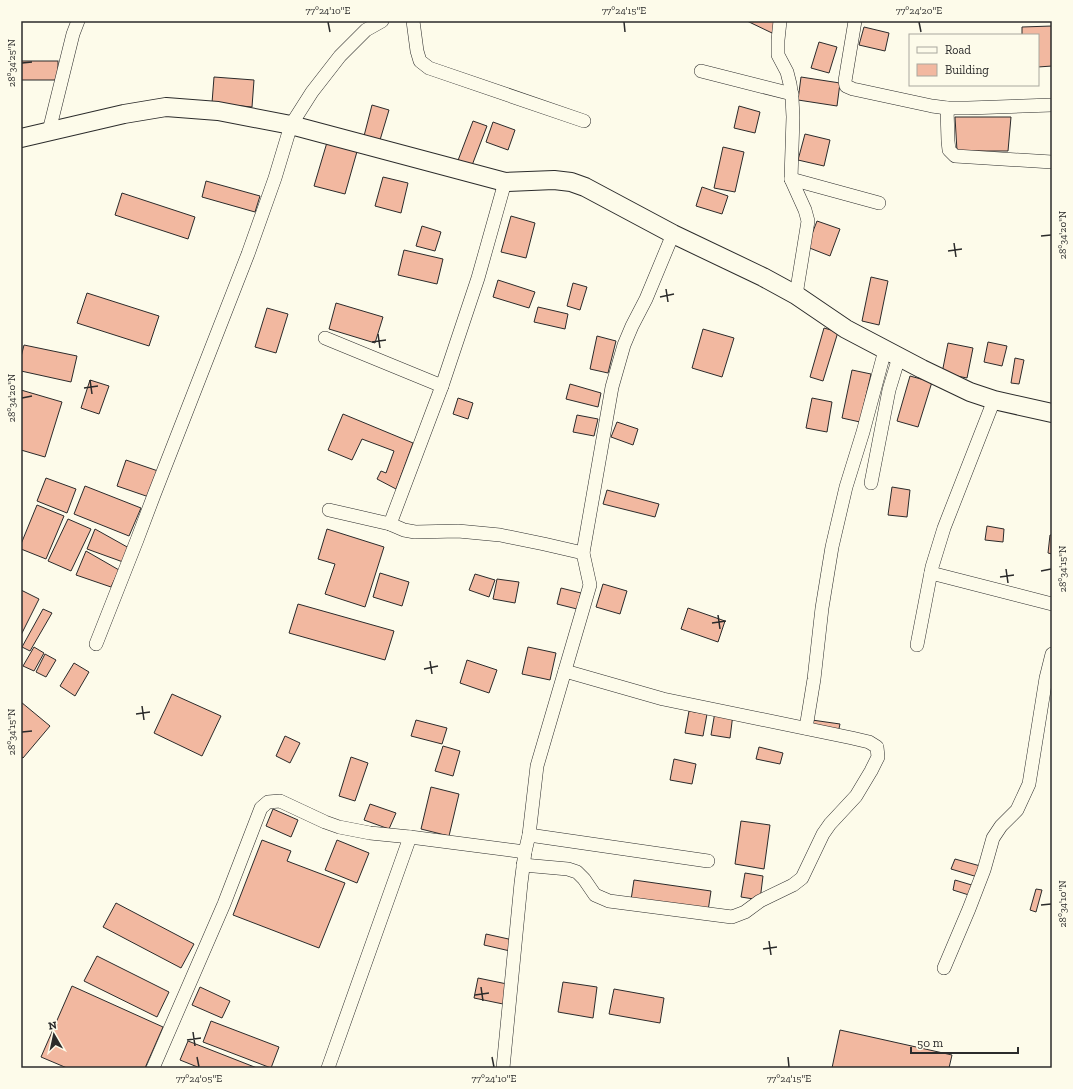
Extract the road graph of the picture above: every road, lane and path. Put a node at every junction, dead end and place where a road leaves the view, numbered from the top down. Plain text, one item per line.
1 (78, 21) edge
2 (382, 21) edge
3 (413, 21) edge
4 (780, 21) edge
5 (855, 21) edge
6 (701, 71) dead end
7 (792, 94) junction
8 (1052, 105) edge
9 (947, 108) junction
10 (584, 121) dead end
11 (291, 125) junction
12 (49, 131) junction
13 (21, 138) edge
14 (1052, 162) edge
15 (791, 179) junction
16 (504, 182) junction
17 (879, 202) dead end
18 (673, 234) junction
19 (796, 295) junction
20 (325, 338) dead end
21 (892, 353) junction
22 (442, 386) junction
23 (994, 400) junction
24 (1052, 413) edge
25 (871, 483) dead end
26 (329, 510) dead end
27 (390, 524) junction
28 (583, 553) junction
29 (931, 573) junction
30 (1052, 604) edge
31 (96, 644) dead end
32 (917, 645) dead end
33 (1052, 654) edge
34 (565, 671) junction
35 (806, 728) junction
36 (529, 835) junction
37 (410, 837) junction
38 (524, 858) junction
39 (708, 861) dead end
40 (944, 968) dead end
41 (152, 1068) edge
42 (328, 1068) edge
43 (503, 1068) edge

1 - 12 street
2 - 11 street
3 - 10 street
4 - 7 street
5 - 9 street
6 - 7 street
7 - 15 street
8 - 9 street
9 - 14 street
11 - 12 street
11 - 16 street
11 - 31 street
12 - 13 street
15 - 17 street
15 - 19 street
16 - 18 street
16 - 22 street
18 - 19 street
18 - 28 street
19 - 21 street
20 - 22 street
21 - 23 street
21 - 25 street
21 - 35 street
22 - 27 street
23 - 24 street
23 - 29 street
26 - 27 street
27 - 28 street
28 - 34 street
29 - 30 street
29 - 32 street
33 - 40 street
34 - 35 street
34 - 36 street
35 - 38 street
36 - 38 street
36 - 39 street
37 - 38 street
37 - 41 street
37 - 42 street
38 - 43 street

